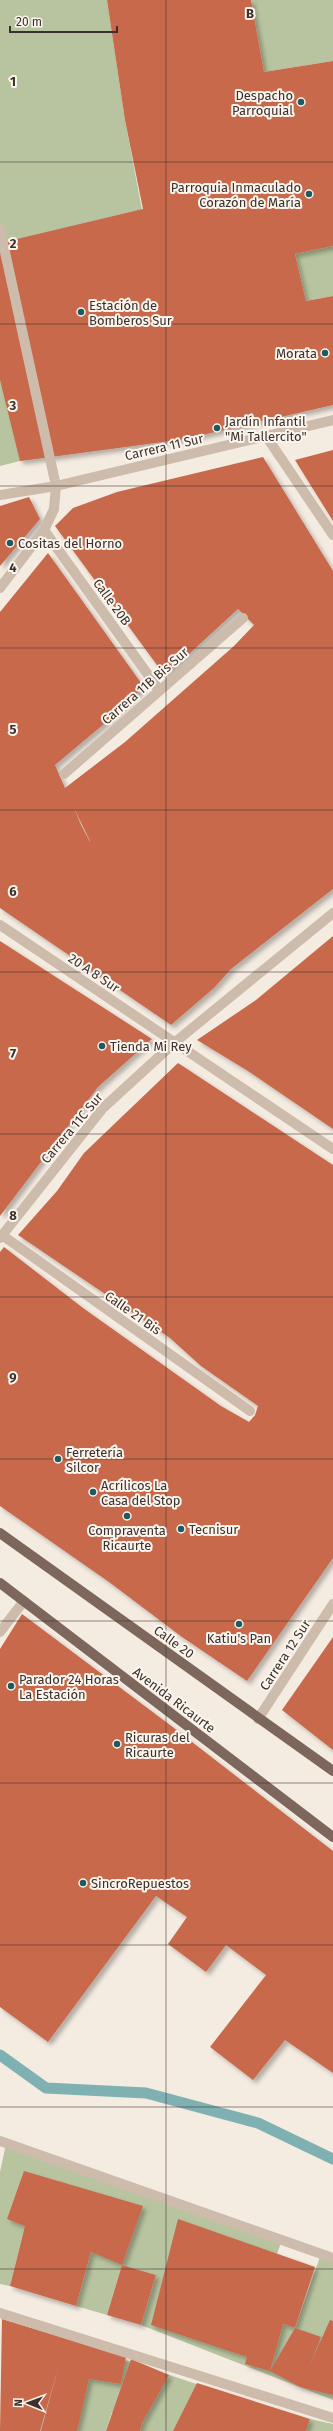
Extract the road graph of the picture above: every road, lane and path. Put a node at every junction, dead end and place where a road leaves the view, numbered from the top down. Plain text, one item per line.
1 (0, 229) edge
2 (333, 420) edge
3 (266, 436) junction
4 (56, 486) junction
5 (0, 495) edge
6 (44, 530) junction
7 (333, 534) edge
8 (0, 588) edge
9 (243, 618) dead end
10 (159, 690) junction
11 (64, 774) dead end
12 (333, 913) edge
13 (0, 925) edge
14 (174, 1043) junction
15 (333, 1149) edge
16 (1, 1236) edge
17 (250, 1411) dead end
18 (0, 1533) edge
19 (0, 1583) edge
20 (24, 1601) junction
21 (333, 1604) edge
22 (0, 1632) edge
23 (258, 1719) junction
24 (333, 1771) edge
25 (333, 1837) edge
26 (0, 2141) edge
27 (333, 2258) edge
28 (0, 2313) edge
29 (333, 2418) edge

1 - 4 street
2 - 3 street, Carrera 11 Sur
3 - 4 street, Carrera 11 Sur
3 - 7 street
4 - 5 street, Carrera 11 Sur
4 - 6 street
6 - 8 street
6 - 10 street, Calle 20B
9 - 10 street, Carrera 11B Bis Sur
10 - 11 street, Carrera 11B Bis Sur
12 - 14 street
13 - 14 street, 20 A 8 Sur
14 - 15 street, 20 A 8 Sur
14 - 16 street, Carrera 11C Sur
16 - 17 street, Calle 21 Bis
18 - 23 main road, Calle 20
19 - 20 main road, Avenida Ricaurte
20 - 22 street
20 - 25 main road, Avenida Ricaurte
21 - 23 street, Carrera 12 Sur
23 - 24 main road, Calle 20
26 - 27 street
28 - 29 street

